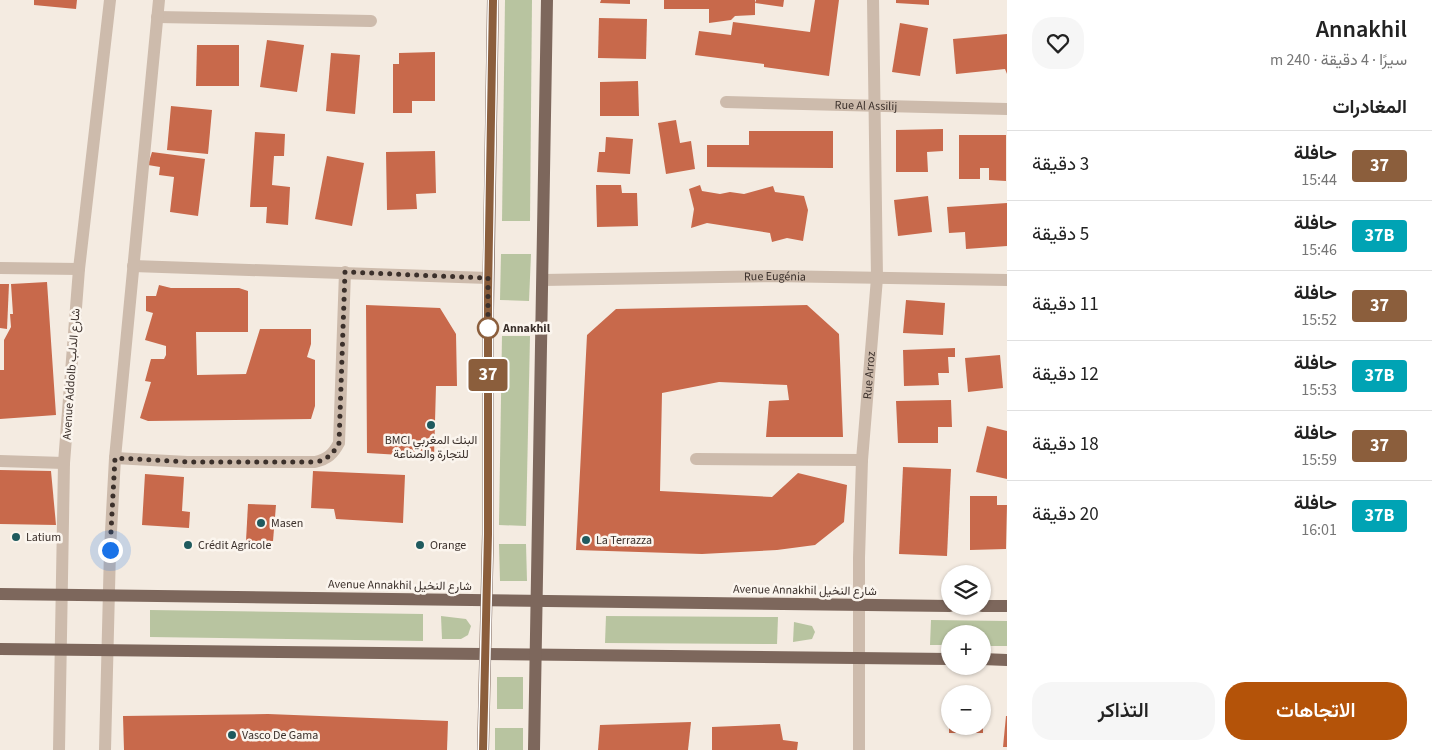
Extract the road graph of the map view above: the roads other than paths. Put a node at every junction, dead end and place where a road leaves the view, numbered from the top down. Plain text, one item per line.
1 (110, 0) edge
2 (159, 0) edge
3 (493, 0) edge
4 (547, 0) edge
5 (873, 0) edge
6 (157, 17) junction
7 (371, 21) dead end
8 (726, 102) dead end
9 (875, 106) junction
10 (1007, 109) edge
11 (133, 266) junction
12 (0, 268) edge
13 (79, 269) junction
14 (345, 272) junction
15 (488, 278) junction
16 (877, 278) junction
17 (543, 280) junction
18 (1007, 280) edge
19 (115, 458) junction
20 (696, 459) dead end
21 (862, 460) junction
22 (0, 461) edge
23 (64, 462) junction
24 (0, 594) edge
25 (63, 594) junction
26 (109, 595) junction
27 (486, 600) junction
28 (536, 600) junction
29 (859, 605) junction
30 (941, 606) edge
31 (991, 606) edge
32 (1007, 606) edge
33 (0, 649) edge
34 (62, 650) junction
35 (107, 650) junction
36 (485, 654) junction
37 (535, 654) junction
38 (860, 658) junction
39 (941, 659) edge
40 (991, 659) edge
41 (1007, 660) edge
42 (59, 750) edge
43 (105, 750) edge
44 (483, 750) edge
45 (534, 750) edge
46 (860, 750) edge

1 - 13 street, Avenue Addolb شارع الدلب
2 - 6 street
3 - 15 main road
4 - 17 main road
5 - 9 street, Rue Arroz
6 - 7 street
6 - 11 street
8 - 9 street, Rue Al Assilij
9 - 10 street, Rue Al Assilij
9 - 16 street, Rue Arroz
11 - 14 street
11 - 19 street
12 - 13 street
13 - 23 street, Avenue Addolb شارع الدلب
14 - 15 street
14 - 19 street
15 - 27 main road
16 - 17 street, Rue Eugénia
16 - 18 street, Rue Eugénia
16 - 21 street, Rue Arroz
17 - 28 main road
19 - 26 street
20 - 21 street
21 - 29 street, Rue Arroz
22 - 23 street
23 - 25 street, Avenue Addolb شارع الدلب
24 - 25 main road, Avenue Annakhil شارع النخيل
25 - 26 main road, Avenue Annakhil شارع النخيل
25 - 34 street, Avenue Addolb شارع الدلب
26 - 27 main road, Avenue Annakhil شارع النخيل
26 - 35 street
27 - 28 main road, Avenue Annakhil شارع النخيل
27 - 36 main road
28 - 29 main road, Avenue Annakhil شارع النخيل
28 - 37 main road
29 - 30 main road, Avenue Annakhil شارع النخيل
29 - 38 street, Rue Arroz
31 - 32 main road
33 - 34 main road
34 - 35 main road
34 - 42 street, Avenue Addolb شارع الدلب
35 - 36 main road
35 - 43 street
36 - 37 main road
36 - 44 main road
37 - 38 main road
37 - 45 main road
38 - 39 main road
38 - 46 street, Rue Arroz
40 - 41 main road

